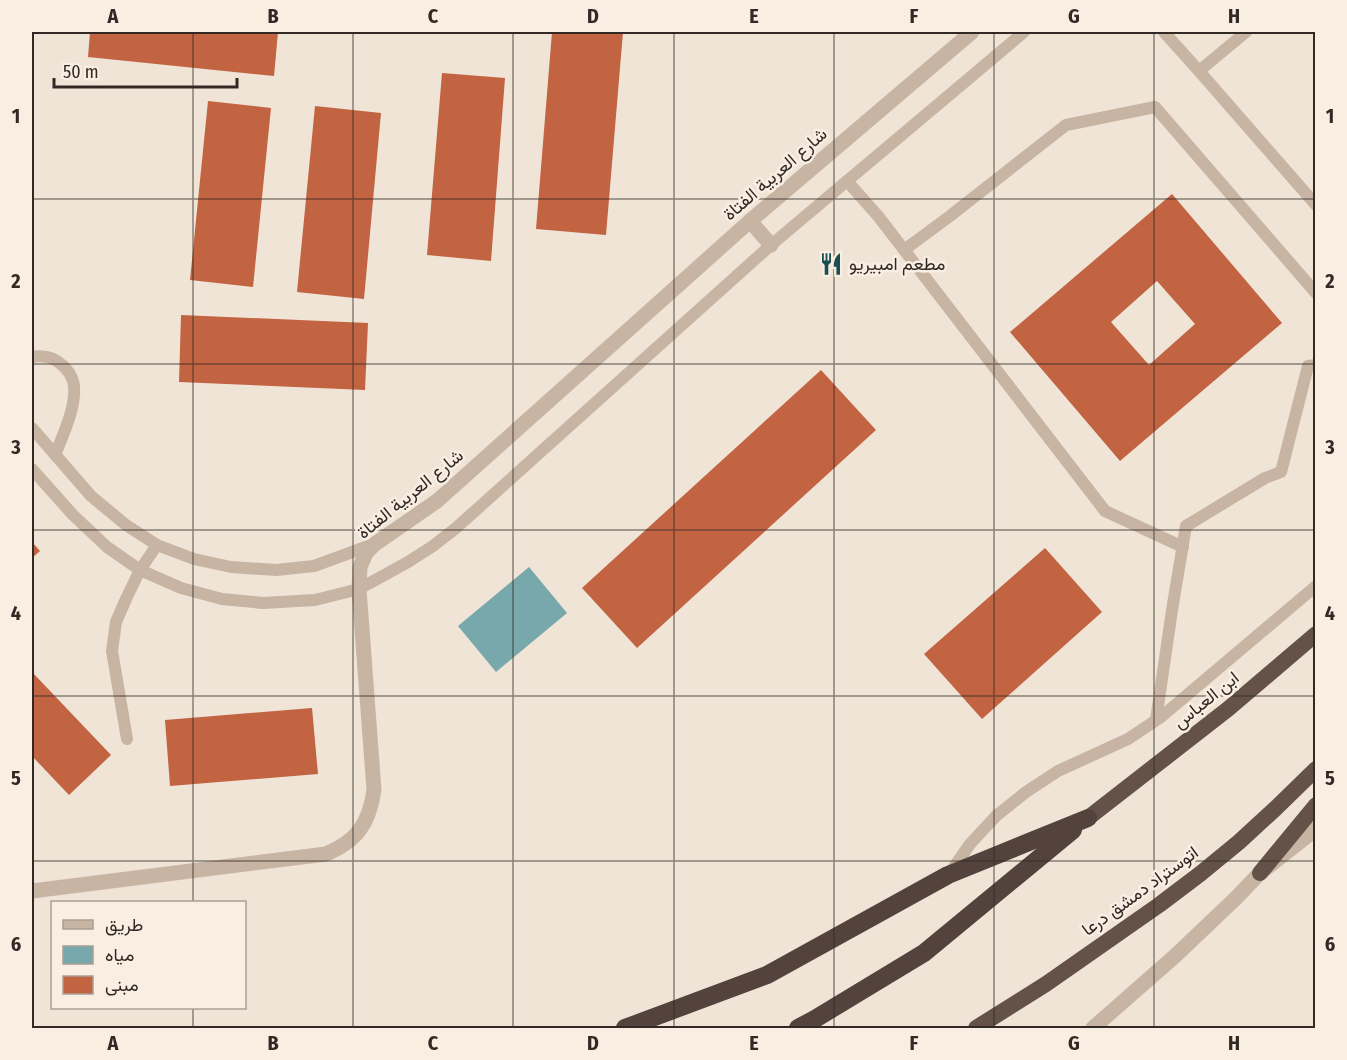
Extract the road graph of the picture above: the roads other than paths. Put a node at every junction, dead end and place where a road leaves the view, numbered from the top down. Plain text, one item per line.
1 (972, 32) edge
2 (1024, 32) edge
3 (1164, 32) edge
4 (1246, 32) edge
5 (1199, 71) junction
6 (847, 181) junction
7 (1316, 205) edge
8 (750, 221) junction
9 (771, 245) junction
10 (904, 250) junction
11 (1316, 293) edge
12 (32, 357) edge
13 (1316, 365) edge
14 (32, 428) edge
15 (55, 454) junction
16 (32, 469) edge
17 (375, 544) junction
18 (157, 545) junction
19 (1183, 547) junction
20 (140, 570) junction
21 (1316, 586) edge
22 (359, 589) junction
23 (1316, 634) edge
24 (1156, 720) junction
25 (127, 739) dead end
26 (1316, 769) edge
27 (1316, 805) edge
28 (1088, 818) junction
29 (1316, 829) edge
30 (1260, 873) junction
31 (948, 875) junction
32 (32, 891) edge
33 (625, 1029) edge
34 (798, 1029) edge
35 (976, 1029) edge
36 (1093, 1029) edge

1 - 8 street, شارع العربية الفتاة
2 - 6 lane
3 - 5 lane
4 - 5 lane
5 - 7 lane
6 - 9 lane
6 - 10 lane
8 - 9 street
8 - 17 street, شارع العربية الفتاة
9 - 22 lane
10 - 11 lane
10 - 19 lane
12 - 15 lane
13 - 19 lane
14 - 15 lane
15 - 18 lane
16 - 20 lane
17 - 18 lane
17 - 22 street, شارع العربية الفتاة
18 - 20 lane
19 - 24 lane
20 - 22 lane
20 - 25 lane
21 - 24 lane
22 - 32 street, شارع العربية الفتاة
23 - 28 highway, ابن العباس
24 - 31 lane
26 - 35 highway, اتوستراد دمشق درعا
27 - 30 highway
28 - 31 highway
28 - 34 highway
29 - 30 street
30 - 36 street
31 - 33 highway

